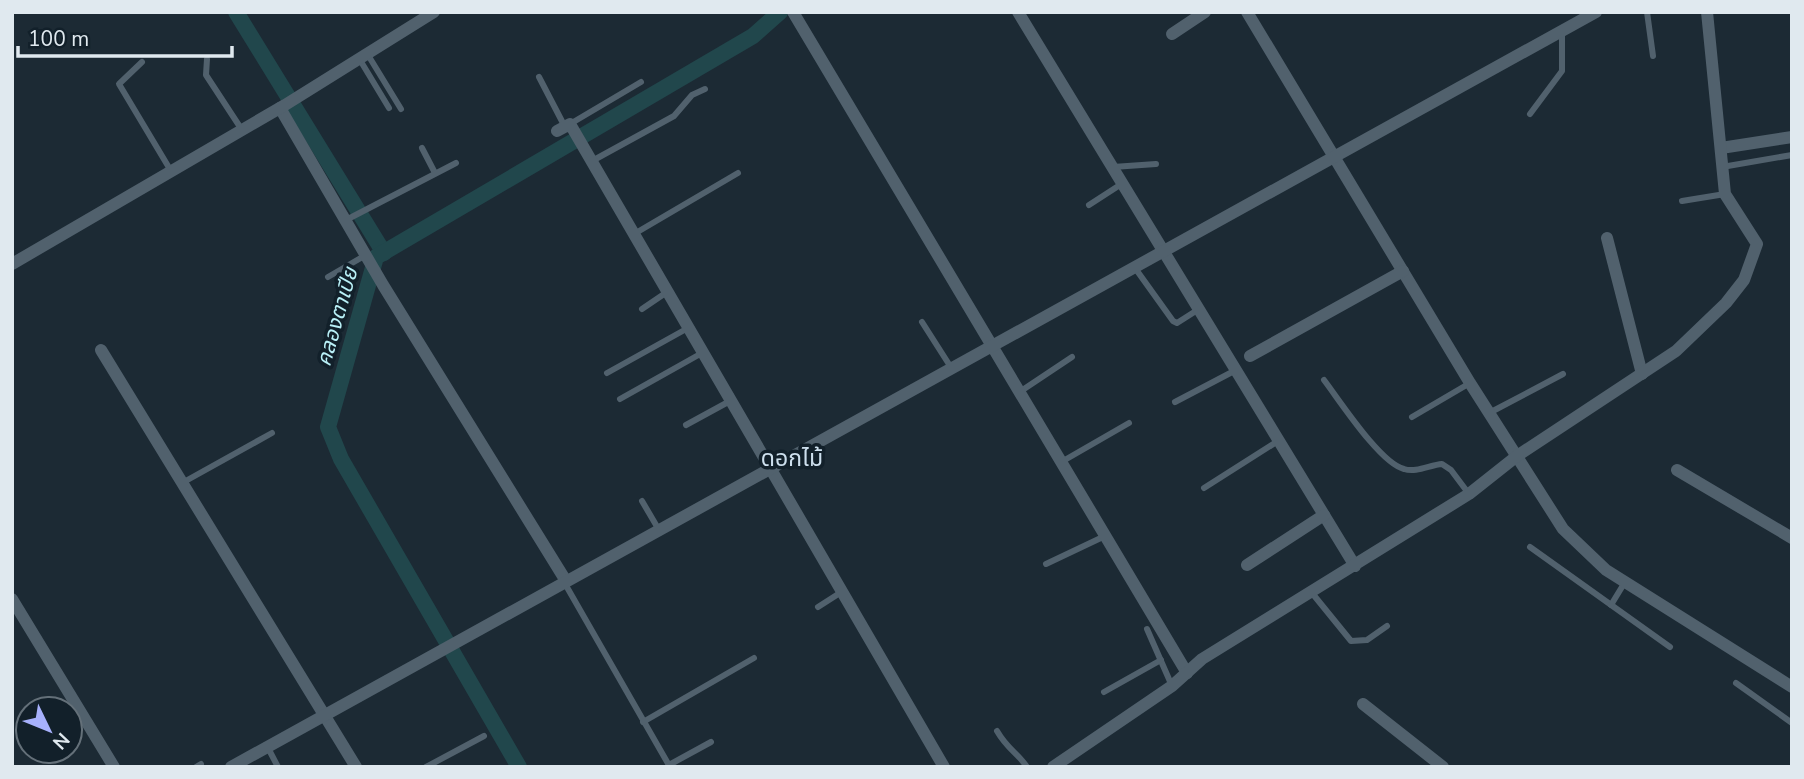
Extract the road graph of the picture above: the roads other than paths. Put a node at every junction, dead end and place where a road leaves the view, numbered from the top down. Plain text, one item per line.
1 (434, 12) edge
2 (1018, 12) edge
3 (1205, 12) edge
4 (1247, 12) edge
5 (1647, 12) edge
6 (1707, 12) edge
7 (795, 13) edge
8 (1592, 13) edge
9 (1562, 29) junction
10 (1172, 34) dead end
11 (1653, 56) dead end
12 (364, 57) junction
13 (207, 59) dead end
14 (142, 62) dead end
15 (539, 77) dead end
16 (641, 82) dead end
17 (705, 89) dead end
18 (283, 106) junction
19 (389, 108) dead end
20 (401, 110) dead end
21 (1530, 114) dead end
22 (566, 128) junction
23 (242, 130) junction
24 (1792, 137) edge
25 (422, 148) dead end
26 (1721, 148) junction
27 (1792, 155) edge
28 (1335, 156) junction
29 (591, 162) junction
30 (456, 163) dead end
31 (1156, 164) dead end
32 (1113, 167) junction
33 (1722, 167) junction
34 (171, 171) junction
35 (435, 173) junction
36 (738, 173) dead end
37 (1123, 183) junction
38 (1725, 194) junction
39 (1682, 201) dead end
40 (1089, 205) dead end
41 (350, 218) junction
42 (633, 235) junction
43 (1607, 238) dead end
44 (1164, 249) junction
45 (369, 261) junction
46 (12, 264) edge
47 (1135, 267) junction
48 (1403, 271) junction
49 (328, 277) dead end
50 (667, 292) junction
51 (642, 309) dead end
52 (1199, 309) junction
53 (922, 322) dead end
54 (688, 328) junction
55 (994, 345) junction
56 (100, 350) dead end
57 (702, 353) junction
58 (1250, 356) dead end
59 (1072, 357) dead end
60 (952, 369) junction
61 (1236, 370) junction
62 (607, 373) dead end
63 (1563, 374) dead end
64 (1642, 374) junction
65 (1324, 380) dead end
66 (1470, 383) junction
67 (1021, 391) junction
68 (620, 399) dead end
69 (730, 401) junction
70 (1175, 402) dead end
71 (1491, 412) junction
72 (1412, 416) dead end
73 (1129, 423) dead end
74 (686, 425) dead end
75 (272, 433) dead end
76 (1278, 442) junction
77 (1517, 456) junction
78 (1063, 461) junction
79 (770, 469) junction
80 (1677, 470) dead end
81 (182, 483) junction
82 (1204, 488) dead end
83 (1469, 494) junction
84 (642, 501) dead end
85 (1324, 515) junction
86 (659, 530) junction
87 (1106, 536) junction
88 (1792, 538) edge
89 (1530, 547) dead end
90 (1046, 564) dead end
91 (1247, 565) dead end
92 (1355, 566) junction
93 (565, 582) junction
94 (1625, 582) junction
95 (843, 592) junction
96 (1312, 593) junction
97 (12, 599) edge
98 (1611, 605) junction
99 (818, 607) dead end
100 (1387, 626) dead end
101 (1147, 629) dead end
102 (1670, 647) dead end
103 (754, 658) dead end
104 (1161, 660) junction
105 (1187, 673) junction
106 (1736, 683) dead end
107 (1172, 685) junction
108 (1792, 687) edge
109 (1104, 692) dead end
110 (1363, 704) dead end
111 (324, 715) junction
112 (643, 722) junction
113 (1792, 723) edge
114 (998, 731) dead end
115 (484, 736) dead end
116 (711, 742) dead end
117 (267, 746) junction
118 (670, 766) edge
119 (114, 767) edge
120 (231, 767) edge
121 (278, 767) edge
122 (356, 767) edge
123 (426, 767) edge
124 (944, 767) edge
125 (1027, 767) edge
126 (1053, 767) edge
127 (1443, 767) edge

1 - 12 street
2 - 32 street
3 - 10 street
4 - 28 street
5 - 11 lane
6 - 26 street
7 - 55 street
8 - 9 street
9 - 21 lane
9 - 28 street
12 - 18 street
12 - 19 lane
12 - 20 lane
13 - 23 lane
14 - 34 lane
15 - 22 lane
16 - 22 lane
17 - 29 lane
18 - 23 street
18 - 41 street
22 - 29 street
23 - 34 street
24 - 26 street
25 - 35 lane
26 - 33 street
27 - 33 lane
28 - 44 street
28 - 48 street
29 - 42 street
30 - 35 lane
31 - 32 lane
32 - 37 street
33 - 38 street
34 - 46 street
35 - 41 lane
36 - 42 lane
37 - 40 lane
37 - 44 street
38 - 39 lane
38 - 64 street
41 - 45 street
42 - 50 street
43 - 64 street
44 - 47 street
44 - 52 street
45 - 49 lane
45 - 93 street
47 - 52 lane
47 - 55 street
48 - 58 street
48 - 66 street
50 - 51 lane
50 - 54 street
52 - 61 street
53 - 60 lane
54 - 57 street
54 - 62 lane
55 - 60 street
55 - 67 street
56 - 81 street
57 - 68 lane
57 - 69 street
59 - 67 lane
60 - 79 street
61 - 70 lane
61 - 76 street
63 - 71 lane
64 - 77 street
65 - 83 lane
66 - 71 street
66 - 72 lane
67 - 78 street
69 - 74 lane
69 - 79 street
71 - 77 street
73 - 78 lane
75 - 81 lane
76 - 82 lane
76 - 85 street
77 - 83 street
77 - 94 street
78 - 87 street
79 - 86 street
79 - 95 street
80 - 88 street
81 - 111 street
83 - 92 street
84 - 86 lane
85 - 91 street
85 - 92 street
86 - 93 street
87 - 90 lane
87 - 105 street
89 - 98 lane
92 - 96 street
93 - 111 street
93 - 112 lane
94 - 98 lane
94 - 108 street
95 - 99 lane
95 - 124 street
96 - 100 lane
96 - 105 street
97 - 119 street
98 - 102 lane
101 - 104 lane
103 - 112 lane
104 - 107 lane
104 - 109 lane
105 - 107 street
106 - 113 lane
107 - 126 street
110 - 127 street
111 - 117 street
111 - 122 street
112 - 118 lane
114 - 125 lane
115 - 123 lane
116 - 118 lane
117 - 120 street
117 - 121 lane

